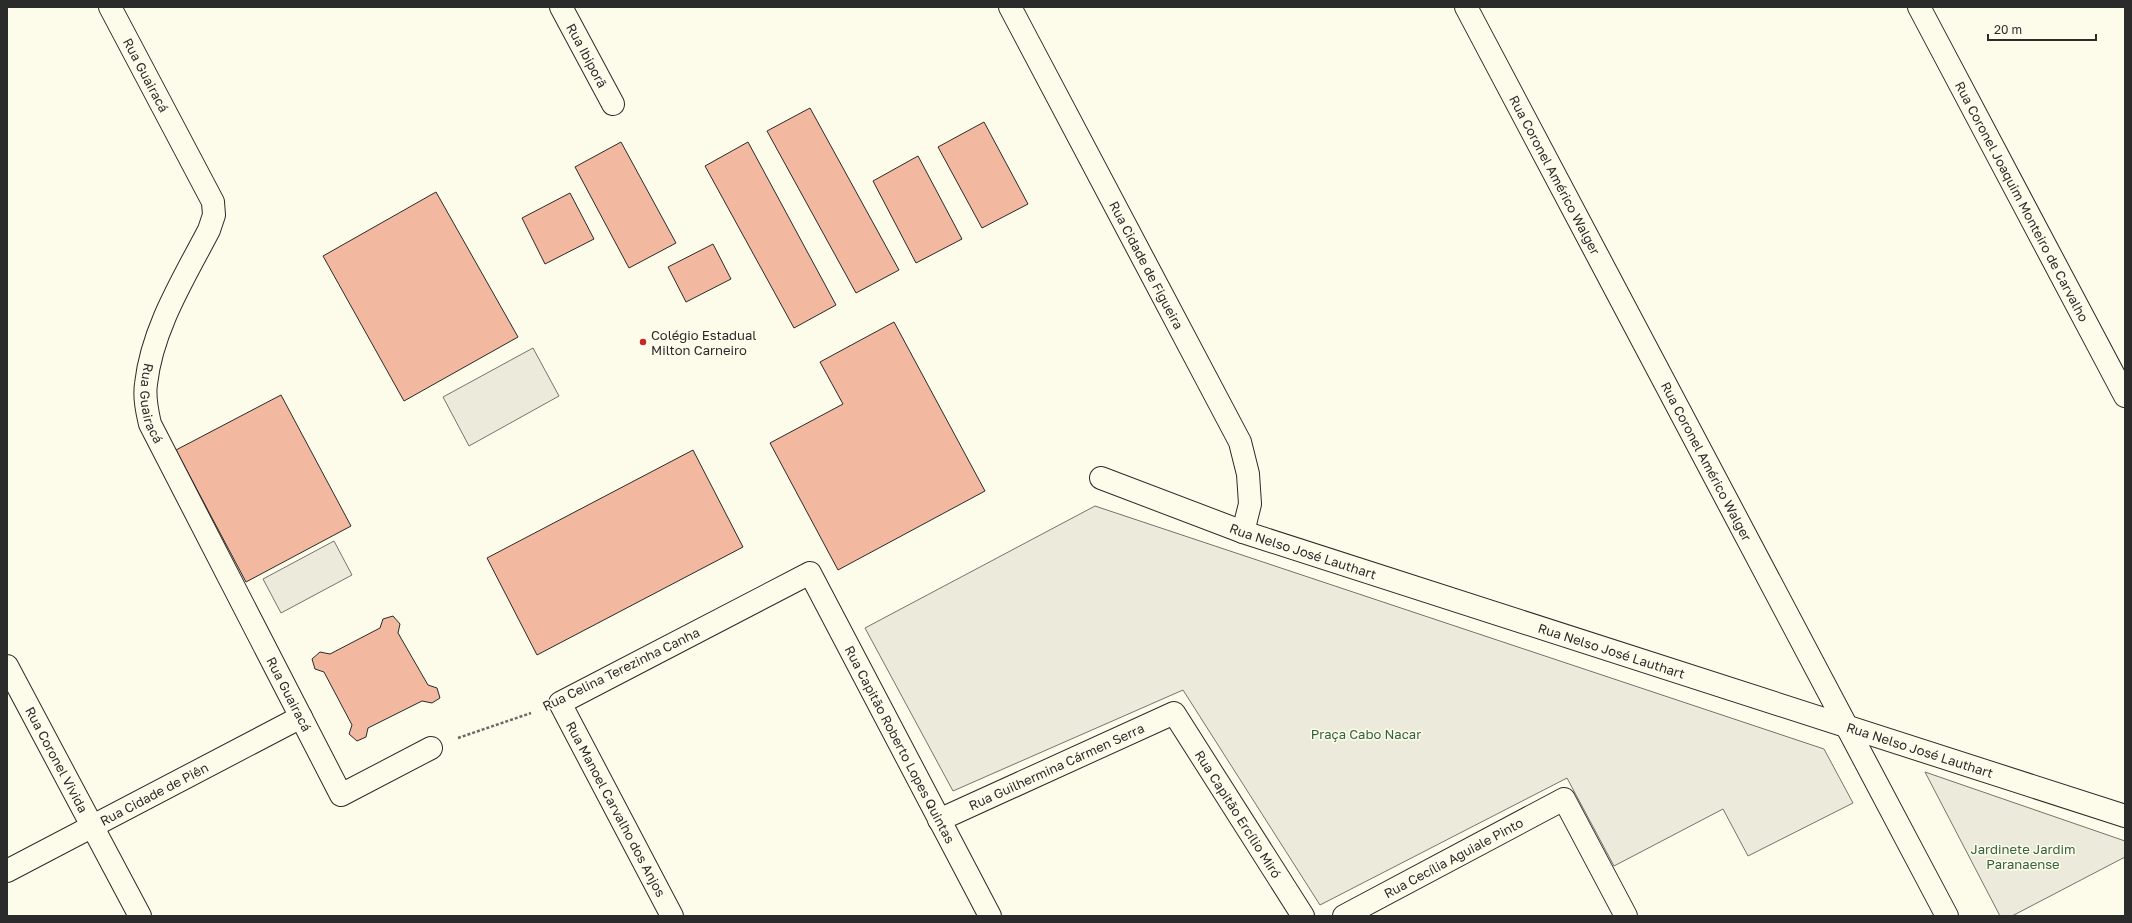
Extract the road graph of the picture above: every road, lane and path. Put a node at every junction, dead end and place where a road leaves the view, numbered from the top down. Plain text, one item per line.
1 (110, 7) edge
2 (561, 7) edge
3 (1010, 7) edge
4 (1466, 7) edge
5 (1919, 7) edge
6 (613, 104) dead end
7 (2125, 396) edge
8 (1101, 478) dead end
9 (1243, 532) junction
10 (810, 573) joint
11 (7, 666) edge
12 (560, 702) junction
13 (1174, 712) joint
14 (301, 717) junction
15 (1846, 725) junction
16 (431, 748) joint
17 (2125, 816) edge
18 (940, 820) junction
19 (92, 826) junction
20 (7, 871) edge
21 (140, 916) edge
22 (672, 916) edge
23 (990, 916) edge
24 (1303, 916) edge
25 (1344, 916) edge
26 (1626, 916) edge
27 (1947, 916) edge

1 - 14 street, Rua Guairacá
2 - 6 street, Rua Ibiporã
3 - 9 street, Rua Cidade de Figueira
4 - 15 street, Rua Coronel Américo Walger
5 - 7 street, Rua Coronel Joaquim Monteiro de Carvalho
8 - 9 street, Rua Nelso José Lauthart
9 - 15 street, Rua Nelso José Lauthart
10 - 12 street, Rua Celina Terezinha Canha
10 - 18 street, Rua Capitão Roberto Lopes Quintas
11 - 19 street, Rua Coronel Vivida
12 - 16 path, Rua Celina Terezinha Canha
12 - 22 street, Rua Manoel Carvalho dos Anjos
13 - 18 street, Rua Guilhermina Cármen Serra
13 - 24 street, Rua Capitão Ercílio Miró
14 - 16 street, Rua Guairacá
14 - 19 street, Rua Cidade de Piên
15 - 17 street, Rua Nelso José Lauthart
15 - 27 street, Rua Coronel Américo Walger
18 - 23 street, Rua Capitão Roberto Lopes Quintas
19 - 20 street, Rua Cidade de Piên
19 - 21 street, Rua Coronel Vivida
25 - 26 street, Rua Cecília Aguiale Pinto

